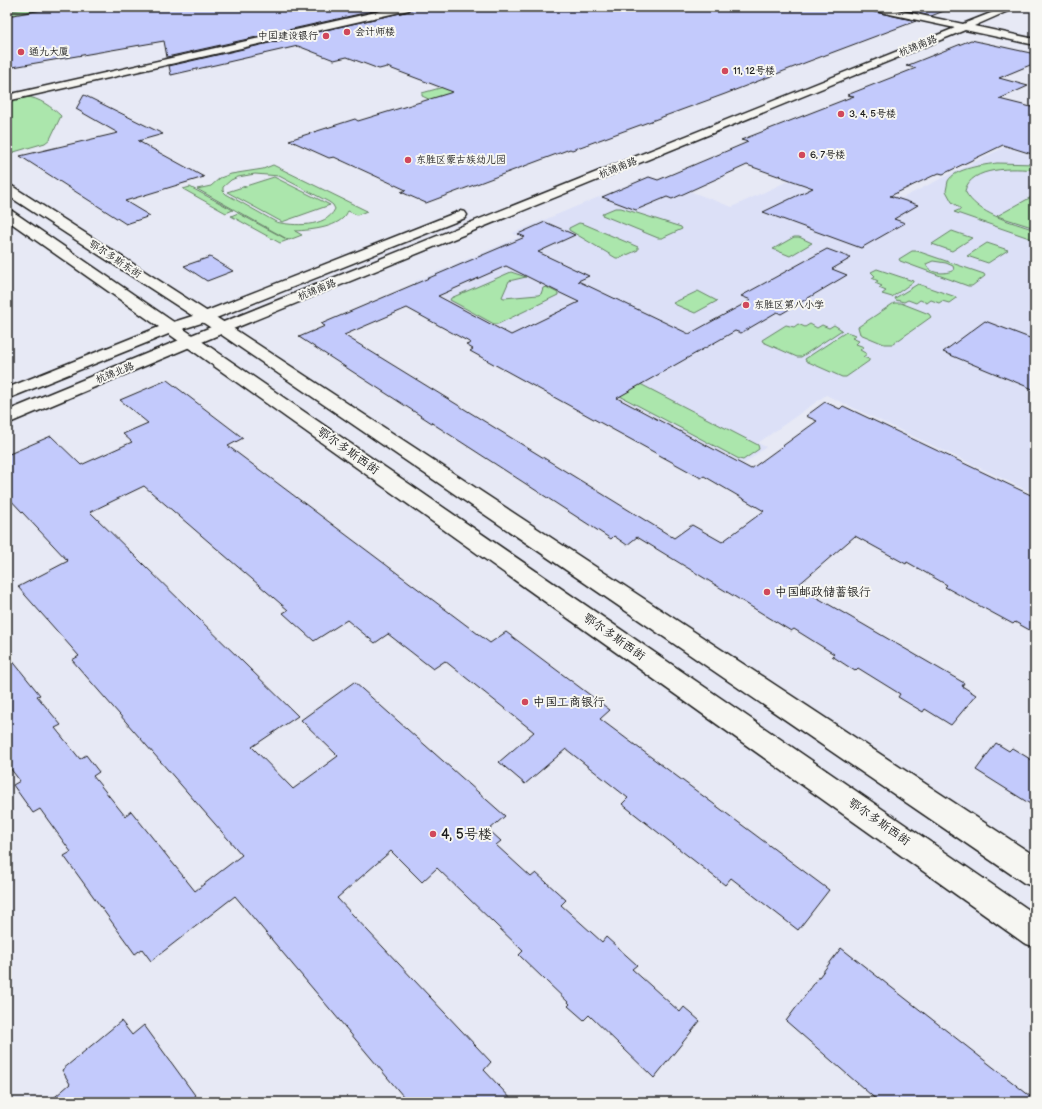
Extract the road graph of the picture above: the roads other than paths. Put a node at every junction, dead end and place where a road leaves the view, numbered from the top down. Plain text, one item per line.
1 (383, 7) edge
2 (409, 7) edge
3 (871, 7) edge
4 (905, 7) edge
5 (986, 7) edge
6 (1013, 7) edge
7 (961, 22) junction
8 (976, 22) junction
9 (946, 23) junction
10 (1035, 34) edge
11 (1035, 42) edge
12 (784, 87) dead end
13 (7, 92) edge
14 (7, 98) edge
15 (7, 189) edge
16 (471, 211) dead end
17 (7, 214) edge
18 (214, 322) junction
19 (170, 328) junction
20 (192, 342) junction
21 (7, 394) edge
22 (7, 418) edge
23 (1035, 873) edge
24 (1035, 932) edge

1 - 13 main road
2 - 14 main road
3 - 9 main road
4 - 7 main road
5 - 7 main road, 杭锦南路
6 - 8 main road, 杭锦南路
7 - 8 main road, 杭锦南路
7 - 9 main road, 杭锦南路
7 - 11 main road
7 - 18 main road, 杭锦南路
8 - 10 main road
9 - 12 main road, 杭锦南路
15 - 18 main road, 鄂尔多斯东街
16 - 18 main road, 杭锦南路
17 - 19 main road
18 - 19 main road, 杭锦北路
18 - 20 main road, 杭锦北路
18 - 23 main road
19 - 20 main road
19 - 21 main road, 杭锦北路
20 - 22 main road, 杭锦北路
20 - 24 main road, 鄂尔多斯西街

